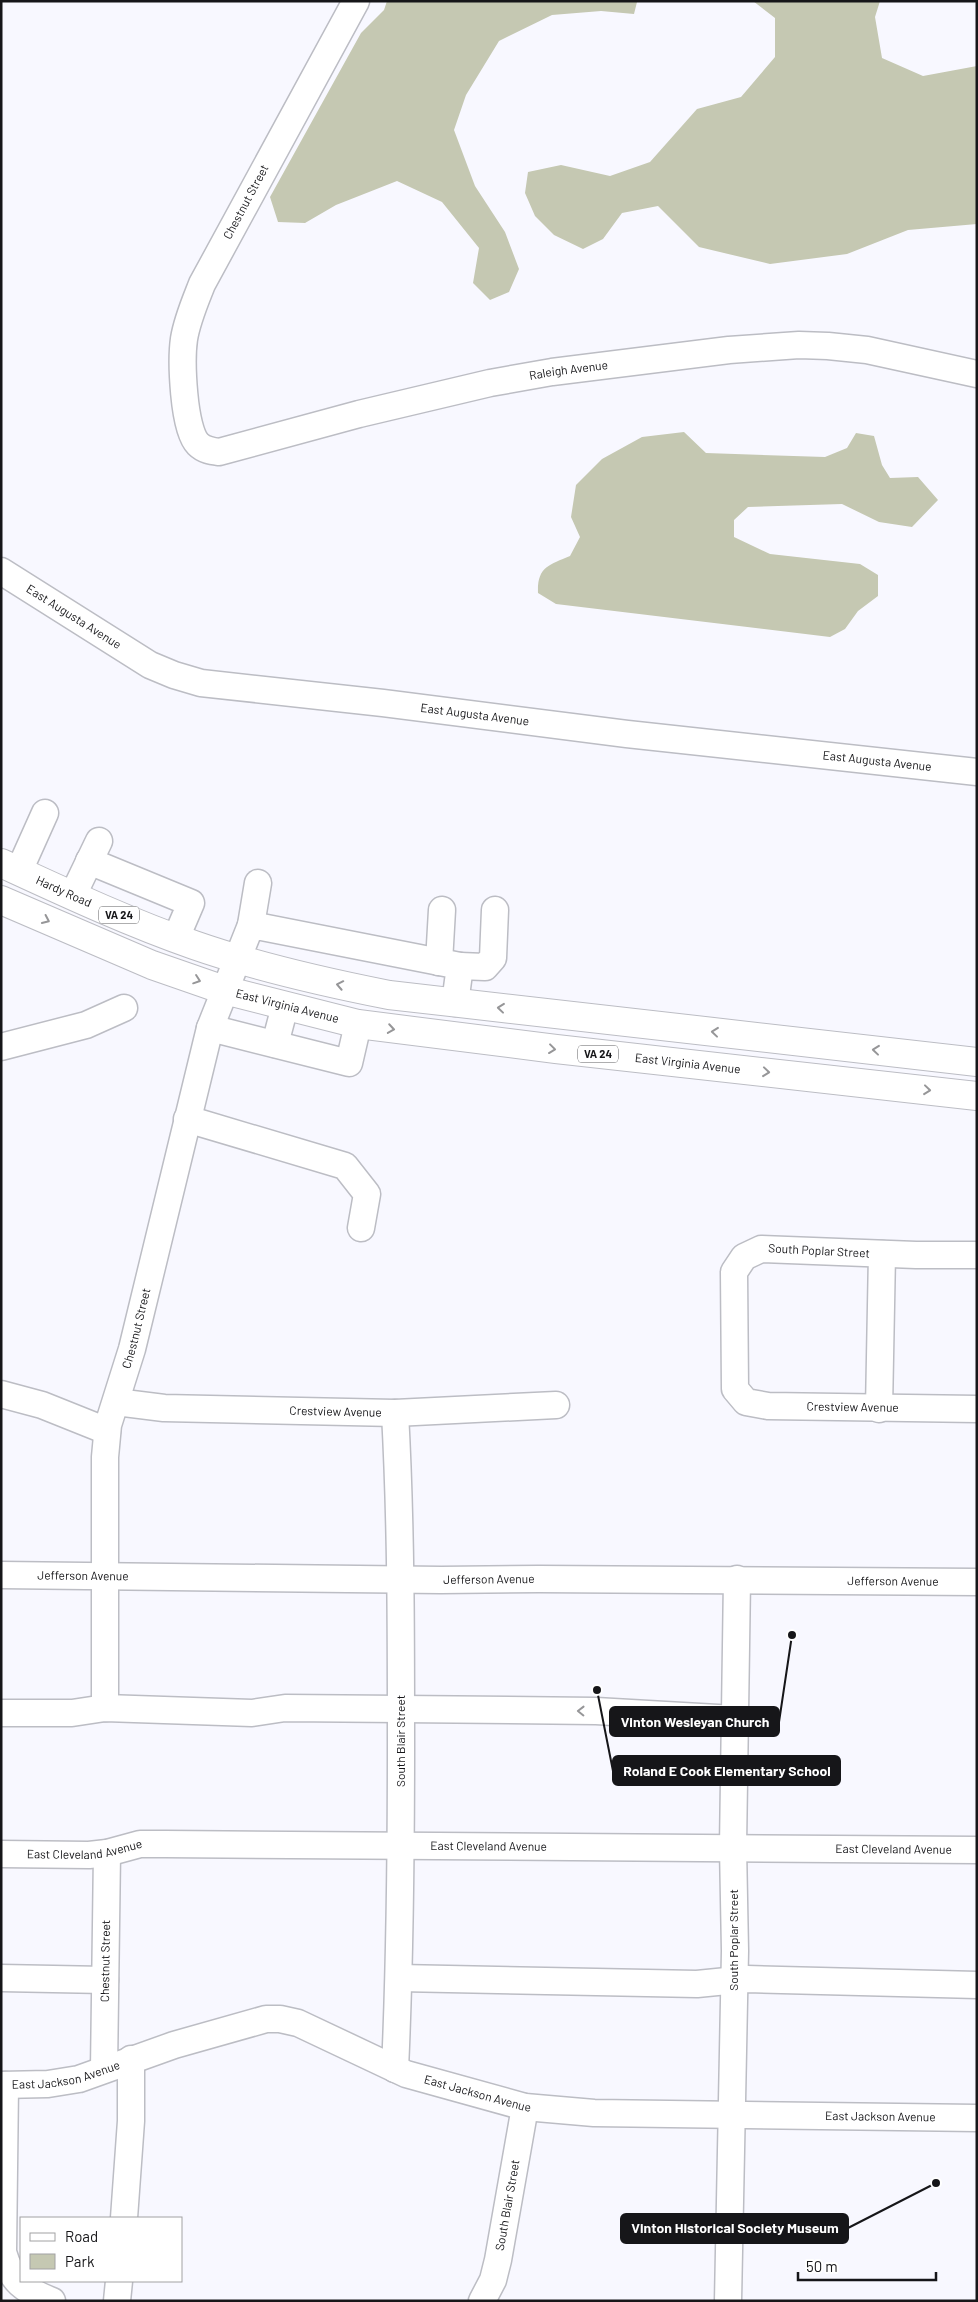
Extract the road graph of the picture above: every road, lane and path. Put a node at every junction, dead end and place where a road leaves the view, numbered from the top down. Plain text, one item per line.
1 (356, 1) edge
2 (977, 374) edge
3 (188, 416) joint
4 (1, 571) edge
5 (977, 772) edge
6 (46, 813) dead end
7 (10, 867) edge
8 (258, 883) dead end
9 (73, 895) junction
10 (1, 900) edge
11 (442, 910) dead end
12 (495, 910) dead end
13 (252, 925) junction
14 (176, 938) junction
15 (239, 958) junction
16 (449, 964) junction
17 (224, 990) junction
18 (455, 1003) junction
19 (285, 1006) junction
20 (124, 1008) dead end
21 (358, 1024) junction
22 (210, 1028) junction
23 (275, 1044) junction
24 (1, 1047) edge
25 (977, 1062) edge
26 (977, 1096) edge
27 (187, 1119) junction
28 (361, 1228) dead end
29 (882, 1254) junction
30 (977, 1255) edge
31 (735, 1389) joint
32 (1, 1394) edge
33 (116, 1402) junction
34 (556, 1405) dead end
35 (879, 1409) junction
36 (977, 1409) edge
37 (394, 1413) junction
38 (107, 1431) junction
39 (1, 1575) edge
40 (106, 1575) junction
41 (401, 1579) junction
42 (737, 1580) junction
43 (977, 1582) edge
44 (105, 1708) junction
45 (401, 1709) junction
46 (1, 1713) edge
47 (735, 1719) junction
48 (401, 1845) junction
49 (733, 1847) junction
50 (977, 1850) edge
51 (107, 1853) junction
52 (1, 1854) edge
53 (1, 1978) edge
54 (399, 1978) junction
55 (105, 1980) junction
56 (735, 1980) junction
57 (977, 1985) edge
58 (131, 2059) junction
59 (104, 2069) junction
60 (395, 2069) junction
61 (3, 2085) edge
62 (525, 2107) junction
63 (732, 2115) junction
64 (977, 2118) edge
65 (124, 2217) edge
66 (119, 2282) edge
67 (42, 2297) edge
68 (117, 2301) edge
69 (482, 2301) edge
70 (728, 2301) edge

1 - 3 street, Chestnut Street
2 - 3 street, Raleigh Avenue
4 - 5 street, East Augusta Avenue
6 - 7 street
7 - 9 main road, Hardy Road / VA 24
8 - 13 street, Chestnut Street
9 - 14 main road, Hardy Road / VA 24
9 - 14 street
10 -> 17 main road, VA 24
11 - 16 street
12 - 16 street
13 - 15 street, Chestnut Street
13 - 16 street
14 - 15 main road, Hardy Road / VA 24
15 - 17 street, Chestnut Street
18 -> 15 main road, VA 24
16 - 18 street
17 - 19 main road, East Virginia Avenue / VA 24
17 - 22 street, Chestnut Street
25 -> 18 main road, VA 24
19 - 21 main road, East Virginia Avenue / VA 24
19 - 23 street
20 - 24 street
21 - 23 street
21 -> 26 main road, East Virginia Avenue / VA 24
22 - 23 street
22 - 27 street, Chestnut Street
27 - 28 street
27 - 33 street, Chestnut Street
29 - 30 street, South Poplar Street
29 - 31 street, South Poplar Street
29 - 35 street
31 - 35 street, Crestview Avenue
32 - 38 street
33 - 37 street, Crestview Avenue
33 - 38 street, Chestnut Street
34 - 37 street, Crestview Avenue
35 - 36 street, Crestview Avenue
37 - 41 street, South Blair Street
38 - 40 street, Chestnut Street
39 - 40 street, Jefferson Avenue
40 - 41 street, Jefferson Avenue
40 - 44 street, Chestnut Street
41 - 42 street, Jefferson Avenue
41 - 45 street, South Blair Street
42 - 43 street, Jefferson Avenue
42 - 47 street, South Poplar Street
44 - 45 street
44 - 46 street
47 -> 45 street
45 - 48 street, South Blair Street
47 - 49 street, South Poplar Street
48 - 49 street, East Cleveland Avenue
48 - 51 street, East Cleveland Avenue
48 - 54 street, South Blair Street
49 - 50 street, East Cleveland Avenue
49 - 56 street, South Poplar Street
51 - 52 street, East Cleveland Avenue
51 - 55 street, Chestnut Street
53 - 55 street
54 - 56 street
54 - 60 street, South Blair Street
55 - 59 street, Chestnut Street
56 - 57 street
56 - 63 street, South Poplar Street
58 - 59 street, East Jackson Avenue
58 - 60 street, East Jackson Avenue
58 - 65 street
59 - 61 street, East Jackson Avenue
60 - 62 street, East Jackson Avenue
61 - 67 street
62 - 63 street, East Jackson Avenue
62 - 69 street, South Blair Street
63 - 64 street, East Jackson Avenue
63 - 70 street, South Poplar Street
66 - 68 street

